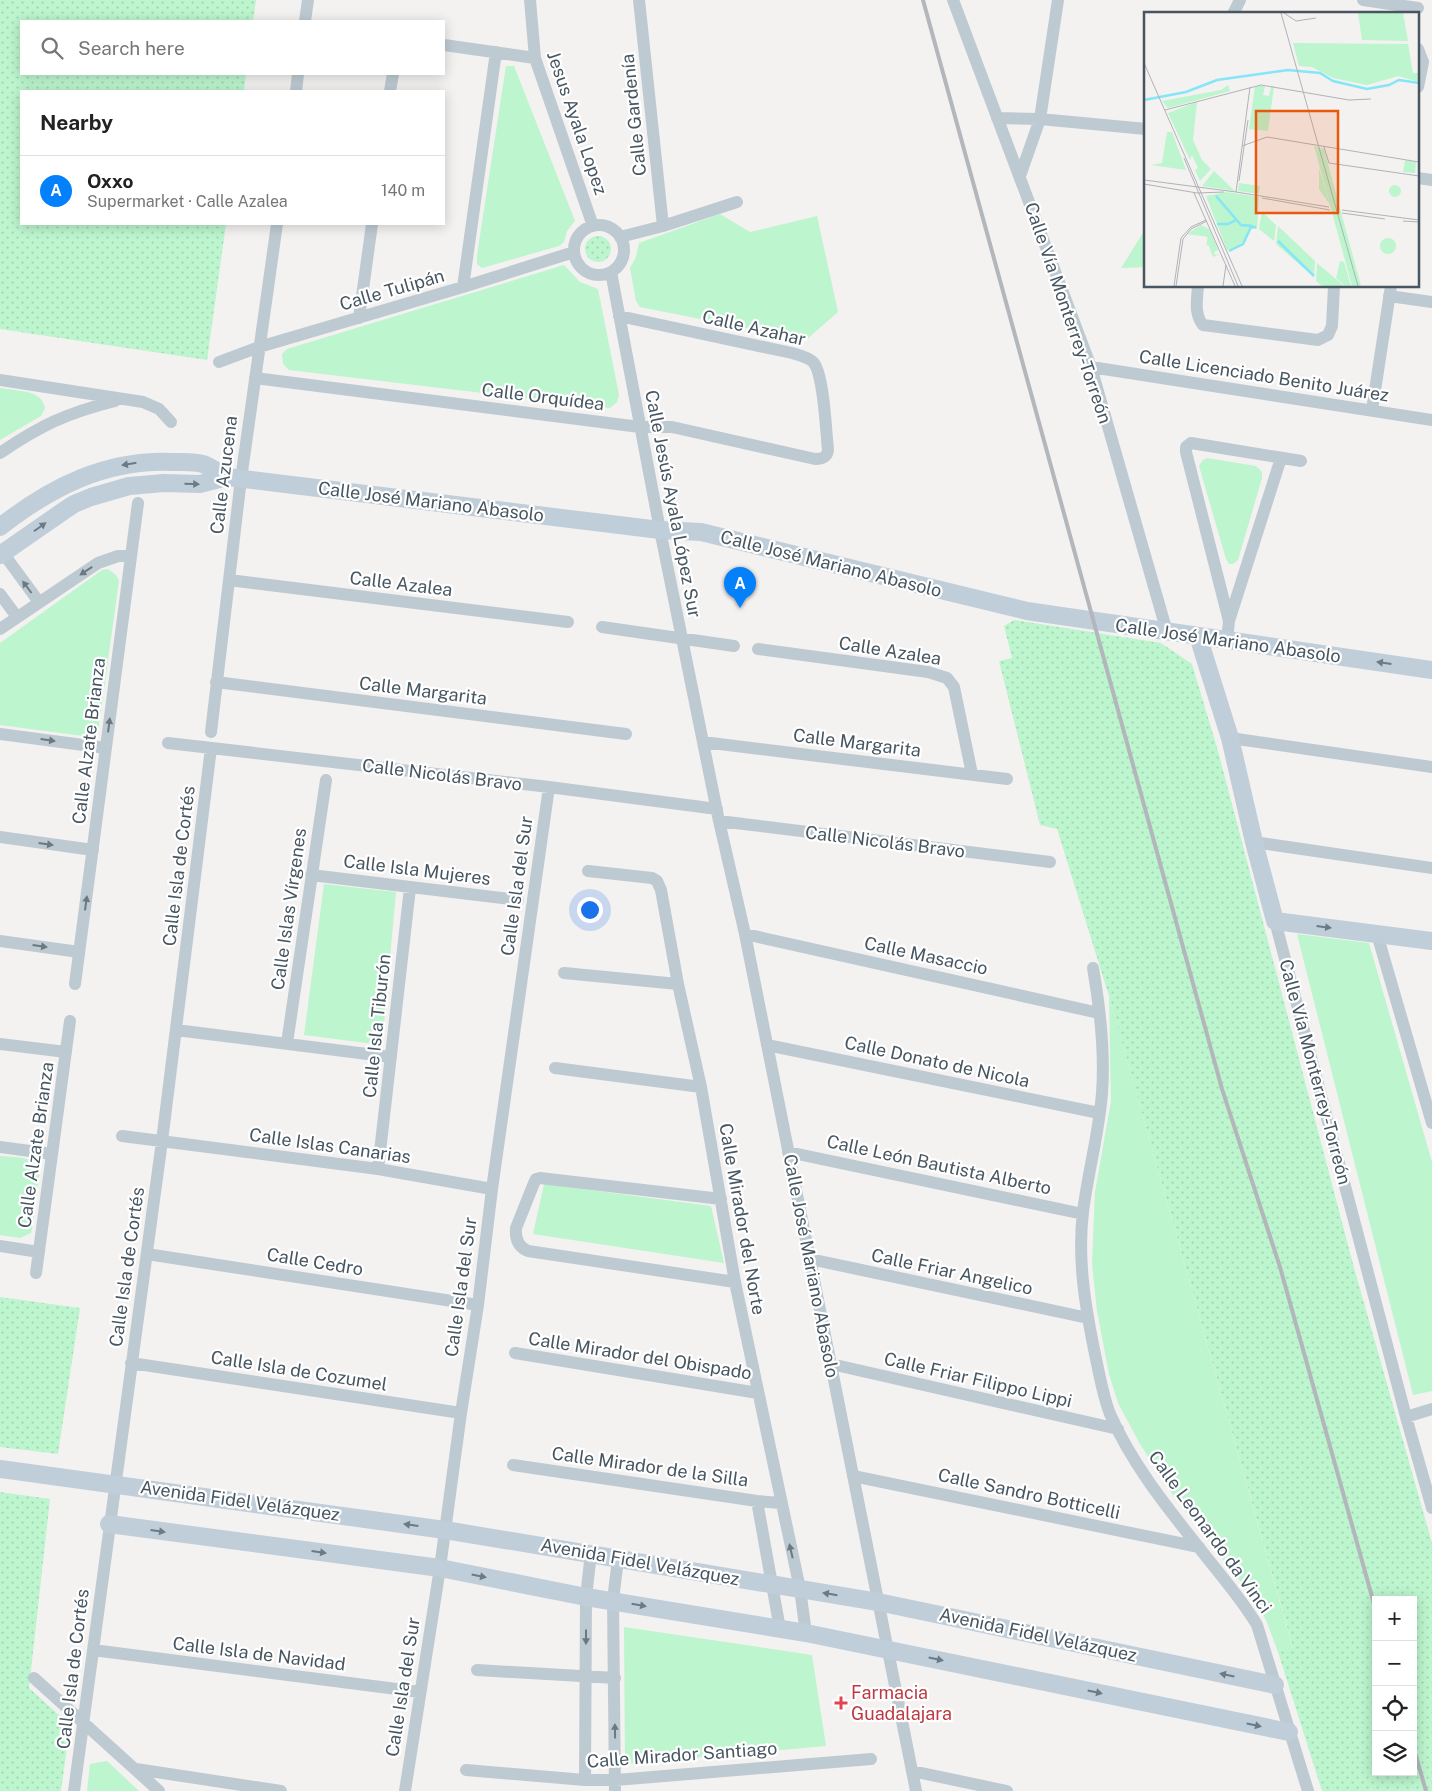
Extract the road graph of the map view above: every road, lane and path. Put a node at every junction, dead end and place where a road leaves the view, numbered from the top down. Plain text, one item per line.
1 (308, 0) edge
2 (530, 0) edge
3 (639, 0) edge
4 (953, 0) edge
5 (1058, 0) edge
6 (1240, 0) edge
7 (1363, 0) edge
8 (1418, 7) edge
9 (1233, 12) edge
10 (305, 20) edge
11 (445, 45) edge
12 (496, 52) junction
13 (1420, 54) edge
14 (534, 58) junction
15 (298, 75) edge
16 (393, 75) edge
17 (1420, 76) edge
18 (296, 90) edge
19 (390, 90) edge
20 (997, 118) junction
21 (1040, 119) junction
22 (1144, 129) edge
23 (1020, 176) junction
24 (737, 202) dead end
25 (277, 225) edge
26 (372, 225) edge
27 (593, 226) junction
28 (663, 226) junction
29 (620, 237) junction
30 (574, 252) junction
31 (611, 272) junction
32 (463, 287) junction
33 (1198, 288) edge
34 (1334, 288) edge
35 (1390, 291) edge
36 (1432, 302) edge
37 (619, 316) junction
38 (359, 318) junction
39 (259, 347) junction
40 (219, 362) dead end
41 (1091, 367) junction
42 (255, 378) junction
43 (0, 380) edge
44 (121, 399) junction
45 (1372, 410) junction
46 (1432, 420) edge
47 (171, 422) dead end
48 (640, 427) junction
49 (0, 453) edge
50 (824, 458) joint
51 (1281, 458) junction
52 (1301, 461) dead end
53 (234, 478) junction
54 (138, 503) dead end
55 (0, 527) edge
56 (660, 530) junction
57 (1, 553) edge
58 (131, 556) junction
59 (229, 580) junction
60 (0, 594) edge
61 (38, 602) junction
62 (17, 617) junction
63 (1229, 620) junction
64 (568, 622) dead end
65 (602, 627) dead end
66 (0, 629) edge
67 (1167, 632) junction
68 (1198, 636) junction
69 (682, 637) junction
70 (1227, 640) junction
71 (734, 646) dead end
72 (758, 649) dead end
73 (1432, 670) edge
74 (216, 682) junction
75 (211, 732) dead end
76 (0, 734) edge
77 (626, 734) dead end
78 (1230, 738) junction
79 (168, 742) dead end
80 (703, 742) junction
81 (106, 748) junction
82 (211, 748) junction
83 (1432, 767) edge
84 (972, 774) junction
85 (326, 780) dead end
86 (1007, 780) dead end
87 (549, 787) junction
88 (718, 816) junction
89 (0, 837) edge
90 (1254, 842) junction
91 (93, 850) junction
92 (1050, 862) dead end
93 (1432, 868) edge
94 (588, 871) dead end
95 (311, 875) junction
96 (410, 888) junction
97 (518, 900) dead end
98 (1275, 921) junction
99 (745, 934) junction
100 (1377, 934) junction
101 (0, 941) edge
102 (1432, 941) edge
103 (79, 952) junction
104 (1092, 968) dead end
105 (564, 973) dead end
106 (75, 984) dead end
107 (678, 984) junction
108 (1099, 1012) junction
109 (70, 1021) dead end
110 (176, 1030) junction
111 (287, 1043) junction
112 (0, 1044) edge
113 (767, 1045) junction
114 (66, 1052) junction
115 (391, 1057) junction
116 (555, 1068) dead end
117 (701, 1087) junction
118 (1099, 1113) junction
119 (1432, 1123) edge
120 (122, 1136) dead end
121 (162, 1141) junction
122 (0, 1147) edge
123 (788, 1152) junction
124 (52, 1154) junction
125 (378, 1168) junction
126 (492, 1189) junction
127 (721, 1199) junction
128 (1083, 1214) junction
129 (0, 1246) edge
130 (39, 1252) junction
131 (146, 1254) junction
132 (810, 1259) junction
133 (36, 1273) dead end
134 (735, 1282) junction
135 (478, 1305) junction
136 (1088, 1318) junction
137 (515, 1353) dead end
138 (131, 1362) junction
139 (831, 1364) junction
140 (758, 1393) junction
141 (1432, 1409) edge
142 (461, 1413) junction
143 (1406, 1417) junction
144 (1118, 1429) junction
145 (513, 1465) dead end
146 (0, 1469) edge
147 (853, 1476) junction
148 (115, 1484) junction
149 (758, 1501) junction
150 (781, 1503) junction
151 (1432, 1508) edge
152 (109, 1524) junction
153 (445, 1530) junction
154 (1199, 1547) junction
155 (591, 1553) junction
156 (618, 1559) junction
157 (440, 1568) junction
158 (773, 1585) junction
159 (800, 1589) junction
160 (586, 1597) junction
161 (613, 1600) junction
162 (878, 1602) junction
163 (780, 1629) junction
164 (806, 1633) junction
165 (93, 1650) junction
166 (888, 1650) junction
167 (477, 1670) dead end
168 (34, 1678) dead end
169 (586, 1678) junction
170 (615, 1678) junction
171 (1275, 1685) junction
172 (420, 1692) junction
173 (84, 1723) junction
174 (1289, 1732) junction
175 (871, 1759) dead end
176 (136, 1769) junction
177 (466, 1770) dead end
178 (912, 1771) junction
179 (585, 1780) junction
180 (616, 1786) edge
181 (74, 1791) edge
182 (159, 1791) edge
183 (282, 1791) edge
184 (405, 1791) edge
185 (916, 1791) edge
186 (1007, 1791) edge
187 (1308, 1791) edge

1 - 10 street
2 - 14 street, Jesus Ayala Lopez
3 - 28 street, Calle Gardenía
4 - 20 street, Calle Vía Monterrey-Torreón
5 - 21 street
6 - 9 street
7 - 8 street
11 - 12 street
12 - 14 street
12 - 32 street
13 - 17 street
14 - 27 street, Jesus Ayala Lopez
15 - 18 street
16 - 19 street
20 - 21 street
20 - 23 street, Calle Vía Monterrey-Torreón
21 - 22 street
21 - 23 street
23 - 41 street, Calle Vía Monterrey-Torreón
24 - 28 street
25 - 39 street, Calle Azucena
26 - 38 street
27 - 29 street
27 - 30 street
28 - 29 street
29 - 31 street
30 - 31 street
30 - 32 street, Calle Tulipán
31 - 37 street, Calle Jesús Ayala López Sur
32 - 38 street, Calle Tulipán
33 - 34 street
35 - 36 street
35 - 45 street
37 - 48 street, Calle Jesús Ayala López Sur
37 - 50 street, Calle Azahar
38 - 39 street, Calle Tulipán
39 - 40 street, Calle Tulipán
39 - 42 street, Calle Azucena
41 - 45 street, Calle Licenciado Benito Juárez
41 - 67 street, Calle Vía Monterrey-Torreón
42 - 48 street, Calle Orquídea
42 - 53 street, Calle Azucena
43 - 44 street
44 - 47 street
44 - 49 street
45 - 46 street, Calle Licenciado Benito Juárez
48 - 50 street, Calle Orquídea
48 - 56 street, Calle Jesús Ayala López Sur
51 - 52 street
51 - 63 street
51 - 63 street
53 -> 55 street, Calle José Mariano Abasolo
53 - 56 street, Calle José Mariano Abasolo
57 -> 53 street, Calle José Mariano Abasolo
53 - 59 street, Calle Azucena
54 - 58 street, Calle Alzate Brianza
56 - 67 street, Calle José Mariano Abasolo
56 - 69 street, Calle Jesús Ayala López Sur
61 -> 57 street
58 -> 61 street
81 -> 58 street, Calle Alzate Brianza
59 - 64 street, Calle Azalea
59 - 74 street, Calle Azucena
60 - 62 street
61 - 62 street
62 - 66 street
63 - 70 street
65 - 69 street
67 - 68 street, Calle José Mariano Abasolo
68 - 70 street, Calle José Mariano Abasolo
68 - 78 street, Calle Vía Monterrey-Torreón
69 - 71 street
69 - 80 street, Calle Jesús Ayala López Sur
73 -> 70 street, Calle José Mariano Abasolo
72 - 84 street, Calle Azalea
74 - 75 street, Calle Azucena
74 - 77 street, Calle Margarita
76 -> 81 street
78 - 83 street
78 - 90 street, Calle Vía Monterrey-Torreón
79 - 82 street, Calle Nicolás Bravo
80 - 84 street, Calle Margarita
80 - 88 street, Calle José Mariano Abasolo
81 - 91 street, Calle Alzate Brianza
82 - 87 street, Calle Nicolás Bravo
82 - 110 street, Calle Isla de Cortés
84 - 86 street, Calle Margarita
85 - 95 street, Calle Islas Vírgenes
87 - 88 street, Calle Nicolás Bravo
87 - 126 street, Calle Isla del Sur
88 - 92 street, Calle Nicolás Bravo
88 - 99 street, Calle José Mariano Abasolo
89 -> 91 street
90 - 93 street
90 - 98 street, Calle Vía Monterrey-Torreón
103 -> 91 street, Calle Alzate Brianza
94 - 107 street, Calle Mirador del Norte
95 - 96 street, Calle Isla Mujeres
95 - 111 street, Calle Islas Vírgenes
96 - 97 street, Calle Isla Mujeres
96 - 115 street, Calle Isla Tiburón
98 -> 100 street
98 - 143 street, Calle Vía Monterrey-Torreón
99 - 108 street, Calle Masaccio
99 - 113 street, Calle José Mariano Abasolo
100 - 102 street
100 - 119 street
101 -> 103 street
103 - 106 street, Calle Alzate Brianza
104 - 108 street, Calle Leonardo da Vinci
105 - 107 street
107 - 117 street, Calle Mirador del Norte
108 - 118 street, Calle Leonardo da Vinci
109 - 114 street, Calle Alzate Brianza
110 - 111 street
110 - 121 street, Calle Isla de Cortés
111 - 115 street
112 - 114 street
113 - 118 street, Calle Donato de Nicola
113 - 123 street, Calle José Mariano Abasolo
114 - 124 street, Calle Alzate Brianza
115 - 125 street, Calle Isla Tiburón
116 - 117 street
117 - 127 street, Calle Mirador del Norte
118 - 128 street, Calle Leonardo da Vinci
120 - 121 street, Calle Islas Canarias
121 - 125 street, Calle Islas Canarias
121 - 131 street, Calle Isla de Cortés
122 - 124 street
123 - 128 street, Calle León Bautista Alberto
123 - 132 street, Calle José Mariano Abasolo
124 - 130 street, Calle Alzate Brianza
125 - 126 street, Calle Islas Canarias
126 - 135 street, Calle Isla del Sur
127 - 134 street, Calle Mirador del Norte
127 - 134 street
128 - 136 street, Calle Leonardo da Vinci
129 - 130 street
130 - 133 street, Calle Alzate Brianza
131 - 135 street, Calle Cedro
131 - 138 street, Calle Isla de Cortés
132 - 136 street, Calle Friar Angelico
132 - 139 street, Calle José Mariano Abasolo
134 - 140 street, Calle Mirador del Norte
135 - 142 street, Calle Isla del Sur
136 - 144 street, Calle Leonardo da Vinci
137 - 140 street, Calle Mirador del Obispado
138 - 142 street, Calle Isla de Cozumel
138 - 148 street, Calle Isla de Cortés
139 - 144 street, Calle Friar Filippo Lippi
139 - 147 street, Calle José Mariano Abasolo
140 - 150 street, Calle Mirador del Norte
141 - 143 street
142 - 153 street, Calle Isla del Sur
143 - 151 street, Calle Vía Monterrey-Torreón
144 - 154 street, Calle Leonardo da Vinci
145 - 149 street, Calle Mirador de la Silla
146 - 148 street, Avenida Fidel Velázquez
147 - 154 street, Calle Sandro Botticelli
147 - 162 street, Calle José Mariano Abasolo
148 - 152 street, Calle Isla de Cortés
153 -> 148 street, Avenida Fidel Velázquez
149 - 150 street, Calle Mirador de la Silla
149 - 158 street
159 -> 150 street, Calle Mirador del Norte
152 -> 157 street
152 - 165 street, Calle Isla de Cortés
153 - 155 street, Avenida Fidel Velázquez
153 - 157 street, Calle Isla del Sur
154 - 171 street, Calle Leonardo da Vinci
155 - 156 street, Avenida Fidel Velázquez
155 - 160 street
156 - 158 street, Avenida Fidel Velázquez
156 - 161 street
157 -> 160 street
157 - 172 street, Calle Isla del Sur
158 - 159 street, Avenida Fidel Velázquez
158 - 163 street
162 -> 159 street, Avenida Fidel Velázquez
159 - 164 street, Calle Mirador del Norte
160 - 161 street
160 -> 169 street
161 -> 163 street
161 - 170 street
162 - 166 street, Calle José Mariano Abasolo
171 -> 162 street, Avenida Fidel Velázquez
163 - 164 street
164 - 166 street
165 - 172 street, Calle Isla de Navidad
165 - 173 street, Calle Isla de Cortés
166 -> 174 street
166 - 178 street, Calle José Mariano Abasolo
167 - 169 street
168 - 173 street
169 - 170 street
169 - 179 street
180 -> 170 street
171 - 174 street, Calle Leonardo da Vinci
172 - 184 street, Calle Isla del Sur
173 - 176 street
173 - 181 street, Calle Isla de Cortés
174 - 187 street, Calle Leonardo da Vinci
175 - 180 street, Calle Mirador Santiago
176 - 182 street
176 - 183 street
177 - 179 street, Calle Mirador Santiago
178 - 185 street, Calle José Mariano Abasolo
178 - 186 street
179 - 180 street, Calle Mirador Santiago

